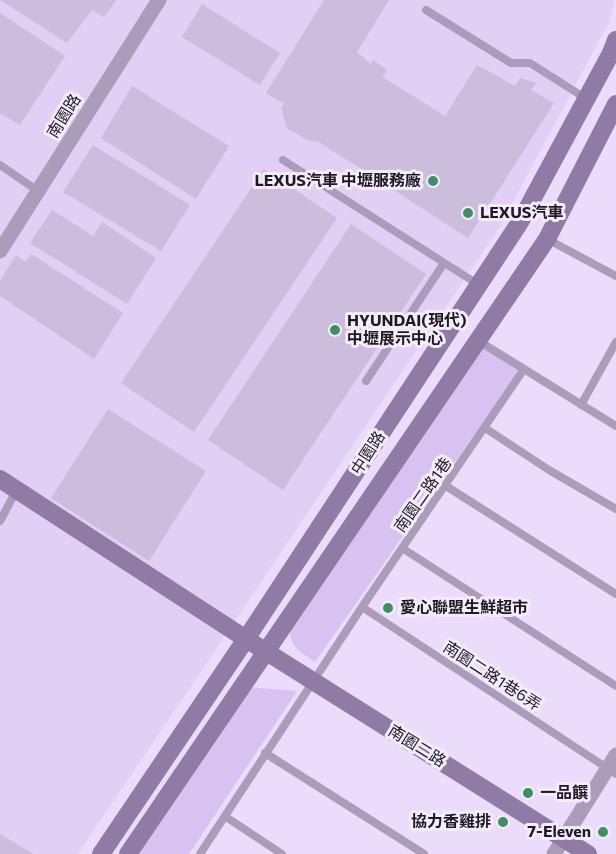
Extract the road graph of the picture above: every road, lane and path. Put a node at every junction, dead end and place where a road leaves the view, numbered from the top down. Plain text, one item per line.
1 (159, 0) edge
2 (426, 10) dead end
3 (614, 49) edge
4 (587, 99) junction
5 (616, 104) edge
6 (283, 160) dead end
7 (0, 165) edge
8 (38, 191) junction
9 (547, 239) junction
10 (0, 251) edge
11 (444, 262) junction
12 (616, 276) edge
13 (479, 285) junction
14 (477, 340) junction
15 (616, 342) edge
16 (524, 369) junction
17 (366, 381) dead end
18 (581, 405) junction
19 (616, 426) edge
20 (485, 428) junction
21 (0, 479) edge
22 (446, 486) junction
23 (16, 489) junction
24 (616, 509) edge
25 (0, 522) edge
26 (402, 548) junction
27 (616, 594) edge
28 (362, 607) junction
29 (246, 639) junction
30 (265, 651) junction
31 (314, 682) junction
32 (616, 686) edge
33 (266, 753) junction
34 (616, 755) edge
35 (611, 771) edge
36 (226, 817) junction
37 (565, 839) junction
38 (101, 854) edge
39 (128, 854) edge
40 (200, 854) edge
41 (282, 854) edge
42 (424, 854) edge
43 (554, 854) edge
44 (588, 854) edge

1 - 8 street, 南園路
2 - 4 lane
3 - 4 main road, 中園路
4 - 13 main road, 中園路
5 - 9 main road, 中園路
6 - 11 lane
7 - 8 lane
8 - 10 street, 南園路
9 - 12 lane
9 - 14 main road, 中園路
11 - 13 lane
11 - 17 lane
13 - 29 main road, 中園路
14 - 16 lane
14 - 30 main road, 中園路
15 - 18 lane
16 - 18 lane
16 - 20 lane, 南園二路1巷
18 - 19 lane
20 - 22 lane, 南園二路1巷
20 - 24 lane
21 - 23 main road, 南園二路
22 - 26 lane, 南園二路1巷
22 - 27 lane
23 - 25 lane
23 - 29 main road, 南園二路
26 - 28 lane, 南園二路1巷
26 - 32 lane
28 - 31 lane, 南園二路1巷
28 - 35 lane, 南園二路1巷6弄
29 - 30 main road, 南園二路
29 - 38 main road, 中園路
30 - 31 main road, 南園二路
30 - 39 main road, 中園路
31 - 33 lane, 南園二路1巷
31 - 37 main road, 南園二路
33 - 36 lane, 南園二路1巷
33 - 42 lane
34 - 35 street
35 - 37 street
36 - 40 lane, 南園二路1巷
36 - 41 lane
37 - 43 street
37 - 44 main road, 南園二路

